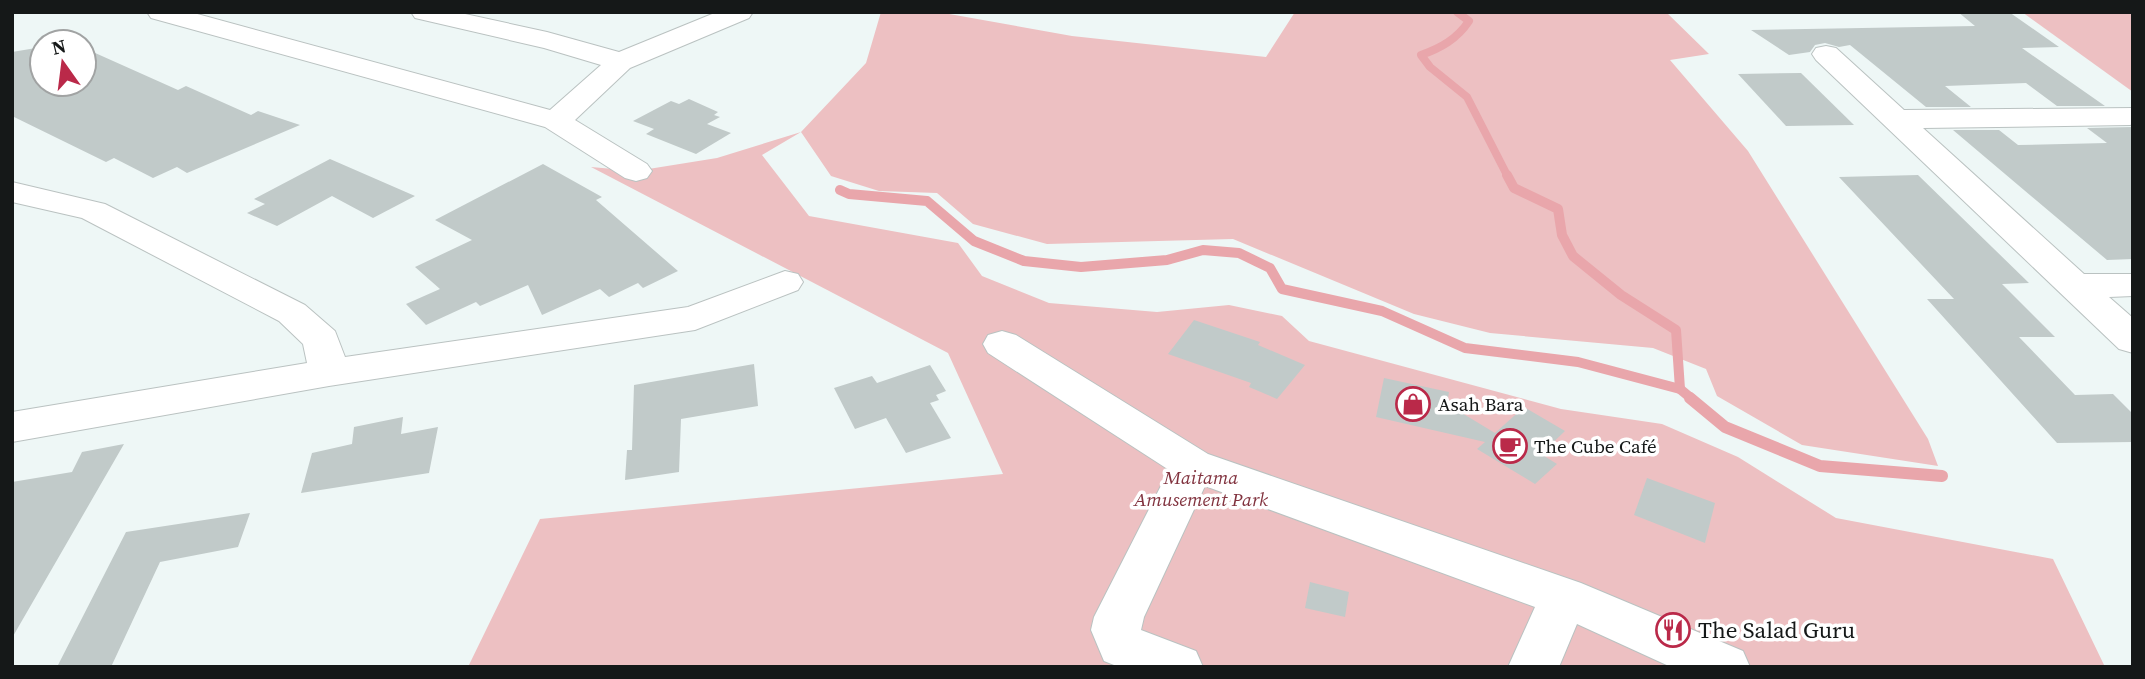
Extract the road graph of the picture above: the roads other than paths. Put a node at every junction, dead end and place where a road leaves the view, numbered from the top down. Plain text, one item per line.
1 (160, 12) edge
2 (424, 12) edge
3 (740, 12) edge
4 (260, 17) dead end
5 (229, 31) junction
6 (1826, 54) dead end
7 (620, 62) junction
8 (2130, 116) dead end
9 (1895, 118) junction
10 (556, 121) junction
11 (636, 171) dead end
12 (12, 192) edge
13 (785, 282) dead end
14 (2133, 285) edge
15 (2074, 286) junction
16 (2133, 340) edge
17 (1002, 344) dead end
18 (329, 373) junction
19 (12, 427) edge
20 (1193, 465) junction
21 (1563, 597) junction
22 (1178, 667) edge
23 (1533, 667) edge
24 (1725, 667) edge

1 - 5 street
2 - 7 street
3 - 7 street
4 - 5 street
5 - 10 street
6 - 9 street
7 - 10 street
8 - 9 street
9 - 15 street
10 - 11 street
12 - 18 street
13 - 18 street
14 - 15 street
15 - 16 street
17 - 20 street
18 - 19 street
20 - 21 street
20 - 22 street
21 - 23 street
21 - 24 street

